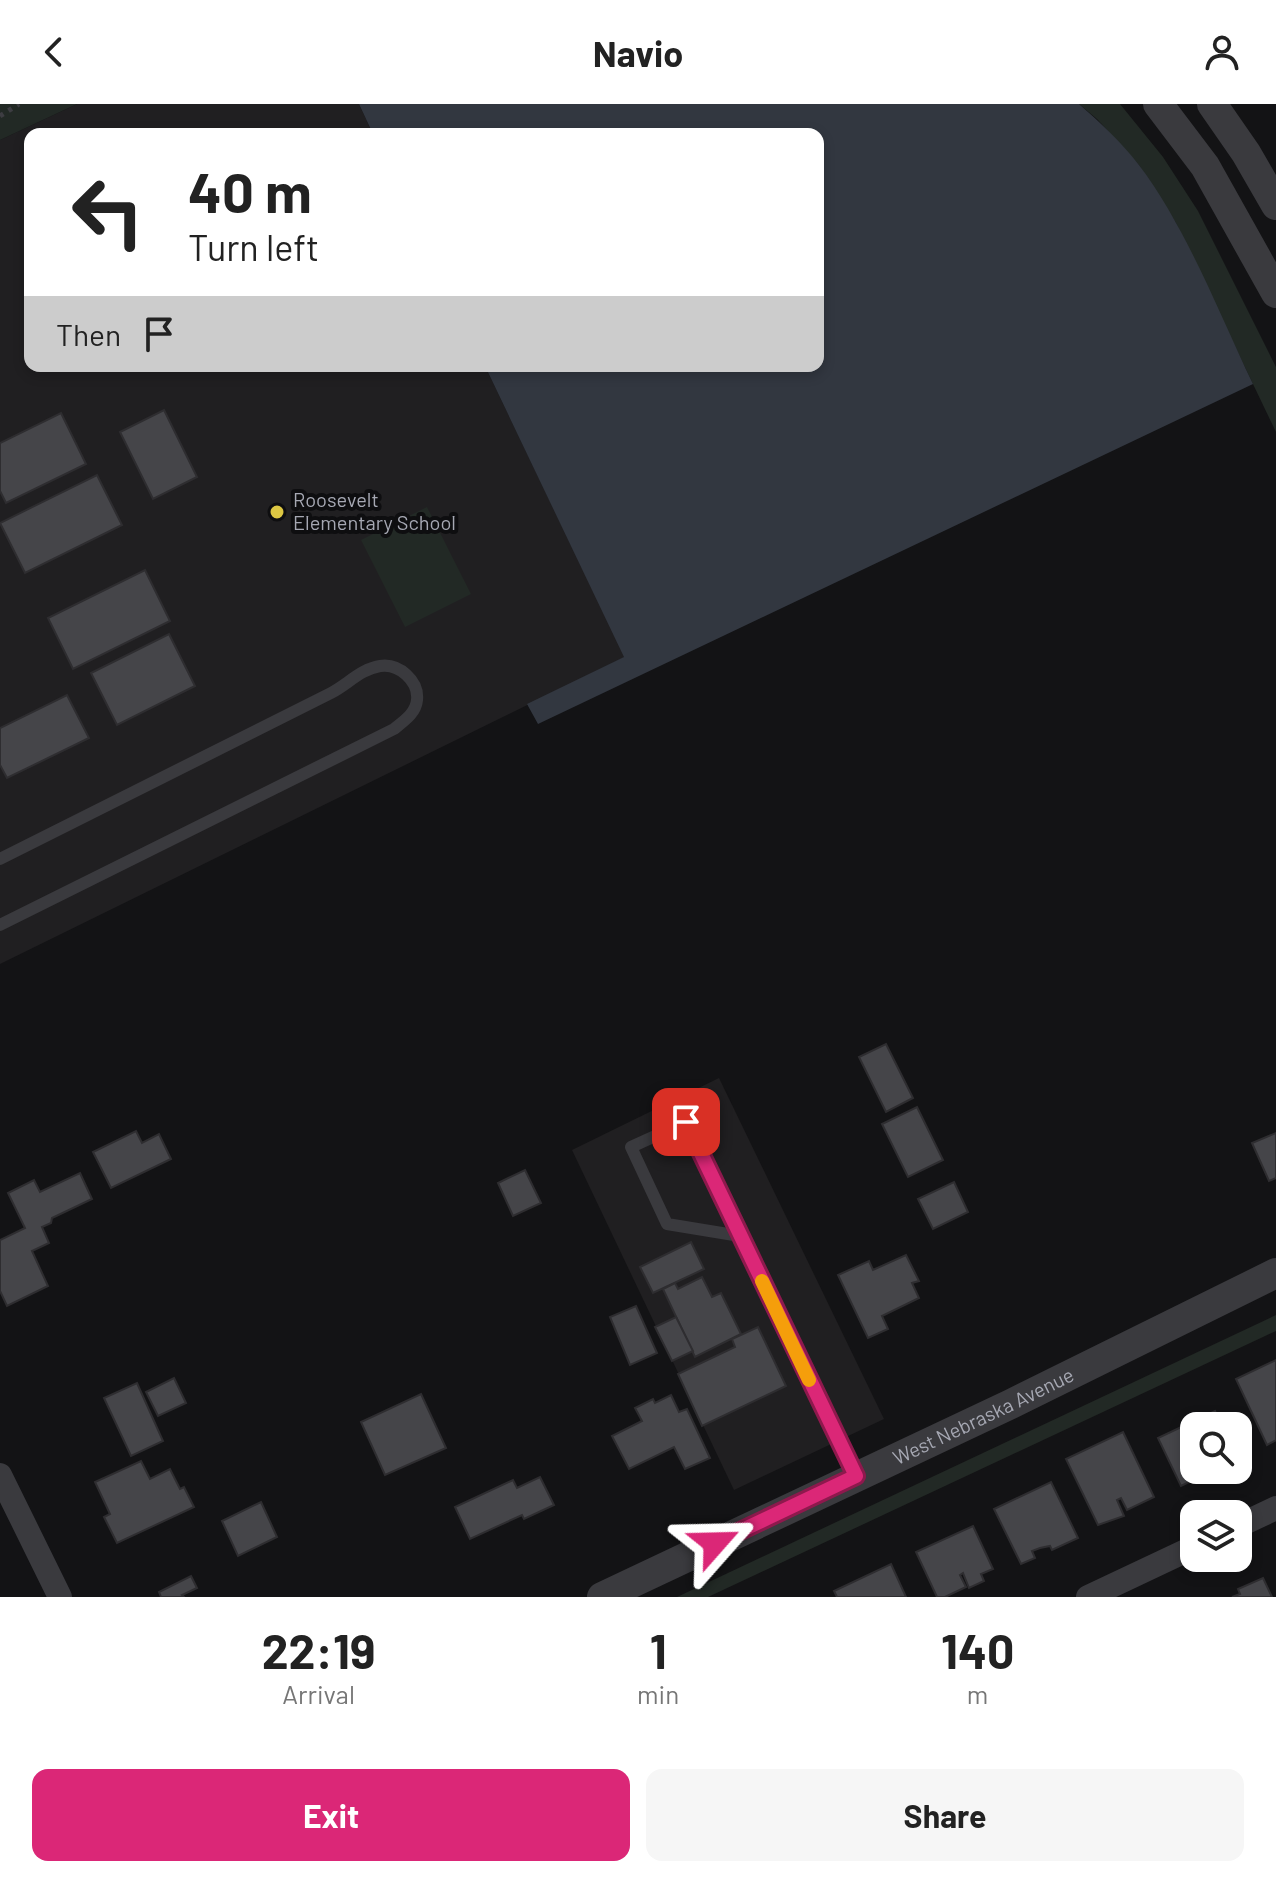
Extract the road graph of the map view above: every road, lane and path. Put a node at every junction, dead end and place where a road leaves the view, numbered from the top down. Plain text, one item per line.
1 (19, 104) edge
2 (1158, 104) edge
3 (1212, 104) edge
4 (0, 116) edge
5 (1276, 205) edge
6 (1274, 289) edge
7 (0, 859) edge
8 (0, 925) edge
9 (740, 1236) junction
10 (1276, 1273) edge
11 (0, 1475) edge
12 (856, 1476) junction
13 (1276, 1508) edge
14 (1252, 1519) edge
15 (1180, 1554) edge
16 (60, 1597) edge
17 (602, 1597) edge
18 (1088, 1597) edge

1 - 4 path
2 - 6 street
3 - 5 street
7 - 8 lane
9 - 9 lane
9 - 12 lane
10 - 12 street, West Nebraska Avenue
11 - 16 street
12 - 17 street, West Nebraska Avenue
13 - 14 street
15 - 18 street

